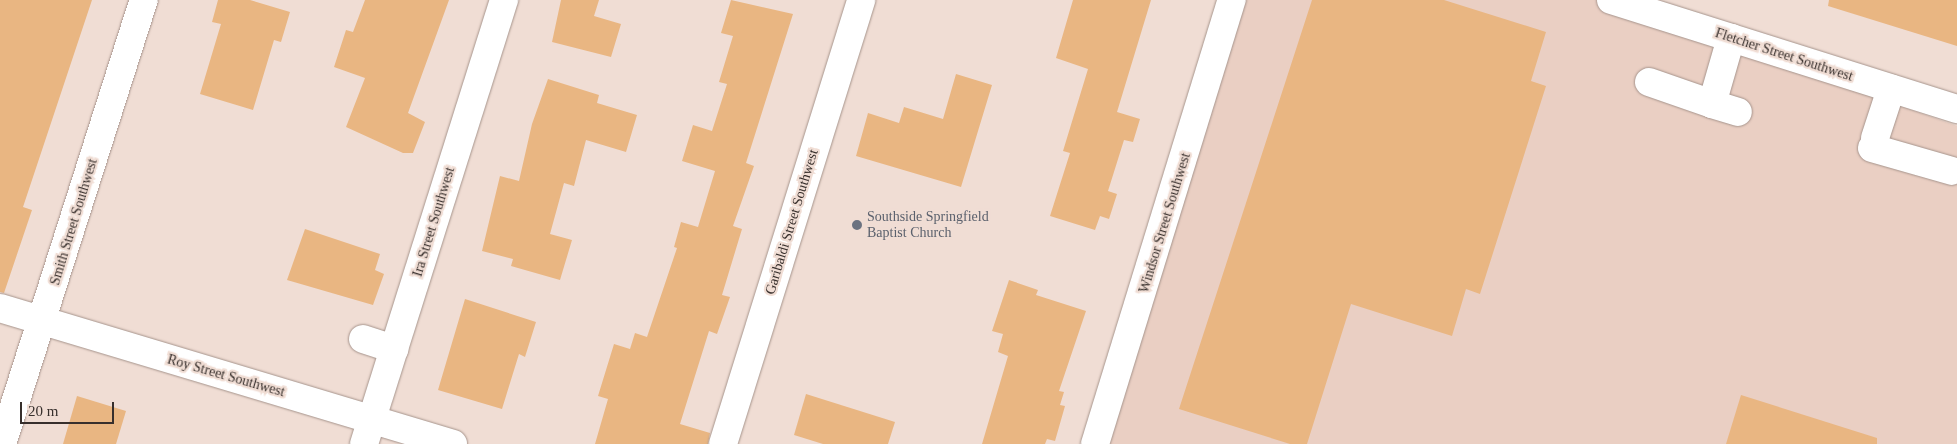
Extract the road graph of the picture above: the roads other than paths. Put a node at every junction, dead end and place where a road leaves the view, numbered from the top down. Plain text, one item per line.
1 (144, 0) edge
2 (504, 0) edge
3 (861, 0) edge
4 (1232, 0) edge
5 (1617, 1) edge
6 (1731, 38) junction
7 (1648, 82) dead end
8 (1891, 88) junction
9 (1712, 104) junction
10 (1957, 109) edge
11 (1738, 112) dead end
12 (1952, 171) dead end
13 (0, 308) edge
14 (43, 322) junction
15 (364, 339) dead end
16 (394, 349) junction
17 (368, 432) edge
18 (2, 444) edge
19 (453, 444) edge
20 (723, 444) edge
21 (1094, 444) edge

1 - 14 street, Smith Street Southwest
2 - 16 street, Ira Street Southwest
3 - 20 street, Garibaldi Street Southwest
4 - 21 street, Windsor Street Southwest
5 - 6 street, Fletcher Street Southwest
6 - 8 street, Fletcher Street Southwest
6 - 9 street
7 - 9 street
8 - 10 street, Fletcher Street Southwest
8 - 12 street
9 - 11 street
13 - 14 street, Roy Street Southwest
14 - 17 street, Roy Street Southwest
14 - 18 street, Smith Street Southwest
15 - 16 street
16 - 17 street, Ira Street Southwest
17 - 19 street, Roy Street Southwest

